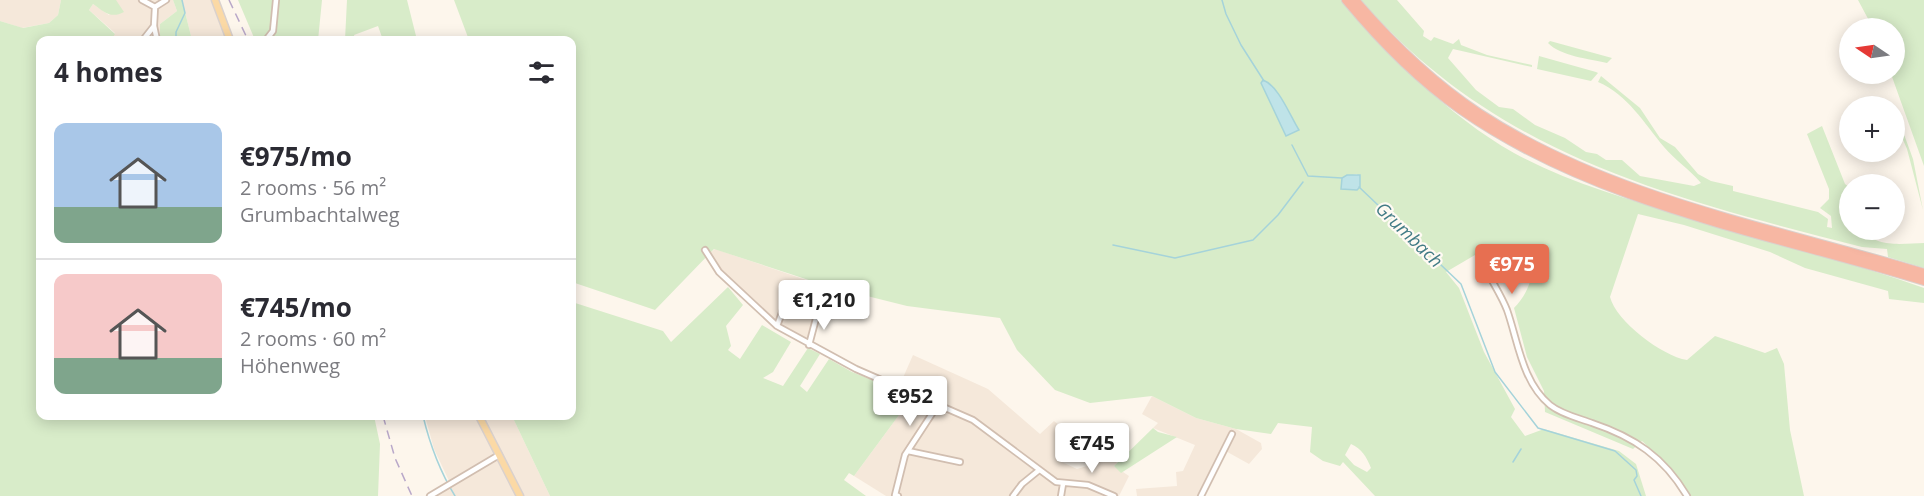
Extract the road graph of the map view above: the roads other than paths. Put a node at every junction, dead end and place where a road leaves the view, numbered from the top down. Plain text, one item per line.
1 (142, 0) edge
2 (166, 0) edge
3 (215, 0) edge
4 (276, 0) edge
5 (1346, 0) edge
6 (1355, 0) edge
7 (154, 6) junction
8 (154, 26) junction
9 (146, 36) edge
10 (156, 36) edge
11 (228, 36) edge
12 (269, 36) edge
13 (705, 250) dead end
14 (1488, 273) dead end
15 (1924, 273) edge
16 (1924, 280) edge
17 (788, 296) dead end
18 (818, 311) dead end
19 (777, 326) junction
20 (809, 345) junction
21 (939, 403) junction
22 (481, 420) edge
23 (1232, 434) dead end
24 (908, 451) junction
25 (499, 455) junction
26 (960, 462) dead end
27 (1038, 471) junction
28 (1063, 484) junction
29 (430, 496) edge
30 (520, 496) edge
31 (896, 496) edge
32 (1013, 496) edge
33 (1061, 496) edge
34 (1114, 496) edge
35 (1201, 496) edge
36 (1687, 496) edge

1 - 7 street
2 - 7 street
3 - 11 main road
4 - 12 street
5 - 16 highway
6 - 15 highway
7 - 8 street
8 - 9 street
8 - 10 street
13 - 19 street
14 - 36 street
17 - 19 street
18 - 20 street
19 - 20 street
20 - 21 street
21 - 24 street
21 - 27 street
22 - 25 main road
23 - 35 street
24 - 26 street
24 - 31 street
25 - 29 street
25 - 30 main road
27 - 28 street
27 - 32 street
28 - 33 street
28 - 34 street

